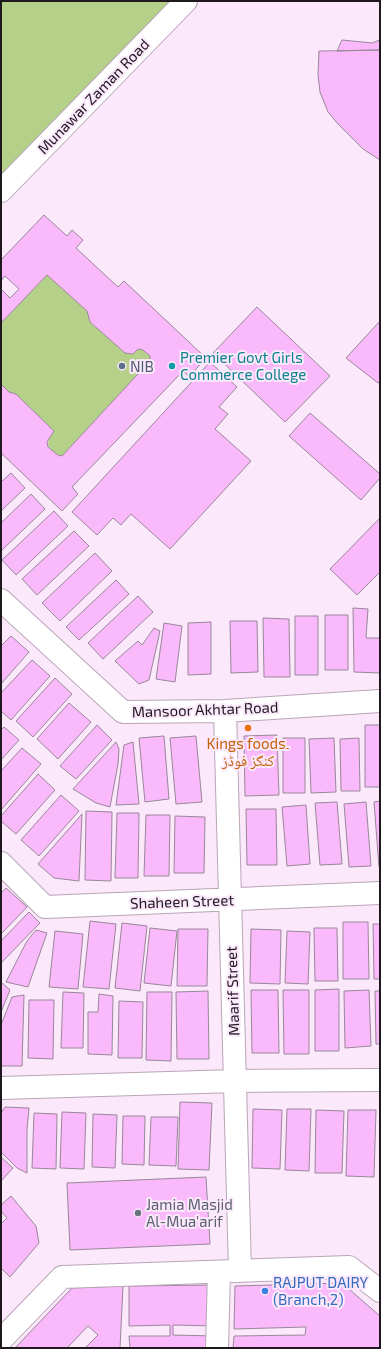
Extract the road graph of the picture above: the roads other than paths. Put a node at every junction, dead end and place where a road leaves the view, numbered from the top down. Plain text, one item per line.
1 (186, 1) edge
2 (1, 191) edge
3 (1, 600) edge
4 (380, 701) edge
5 (225, 711) junction
6 (1, 863) edge
7 (380, 893) edge
8 (229, 899) junction
9 (380, 1080) edge
10 (235, 1082) junction
11 (1, 1088) edge
12 (240, 1271) junction
13 (218, 1272) junction
14 (380, 1291) edge
15 (1, 1340) edge
16 (217, 1348) edge

1 - 2 street, Munawar Zaman Road
3 - 5 street, Mansoor Akhtar Road
4 - 5 street, Mansoor Akhtar Road
5 - 8 street, Maarif Street
6 - 8 street, Shaheen Street
7 - 8 street, Shaheen Street
8 - 10 street, Maarif Street
9 - 10 street
10 - 11 street
10 - 12 street, Maarif Street
12 - 13 street
12 - 14 street
13 - 15 street
13 - 16 street

